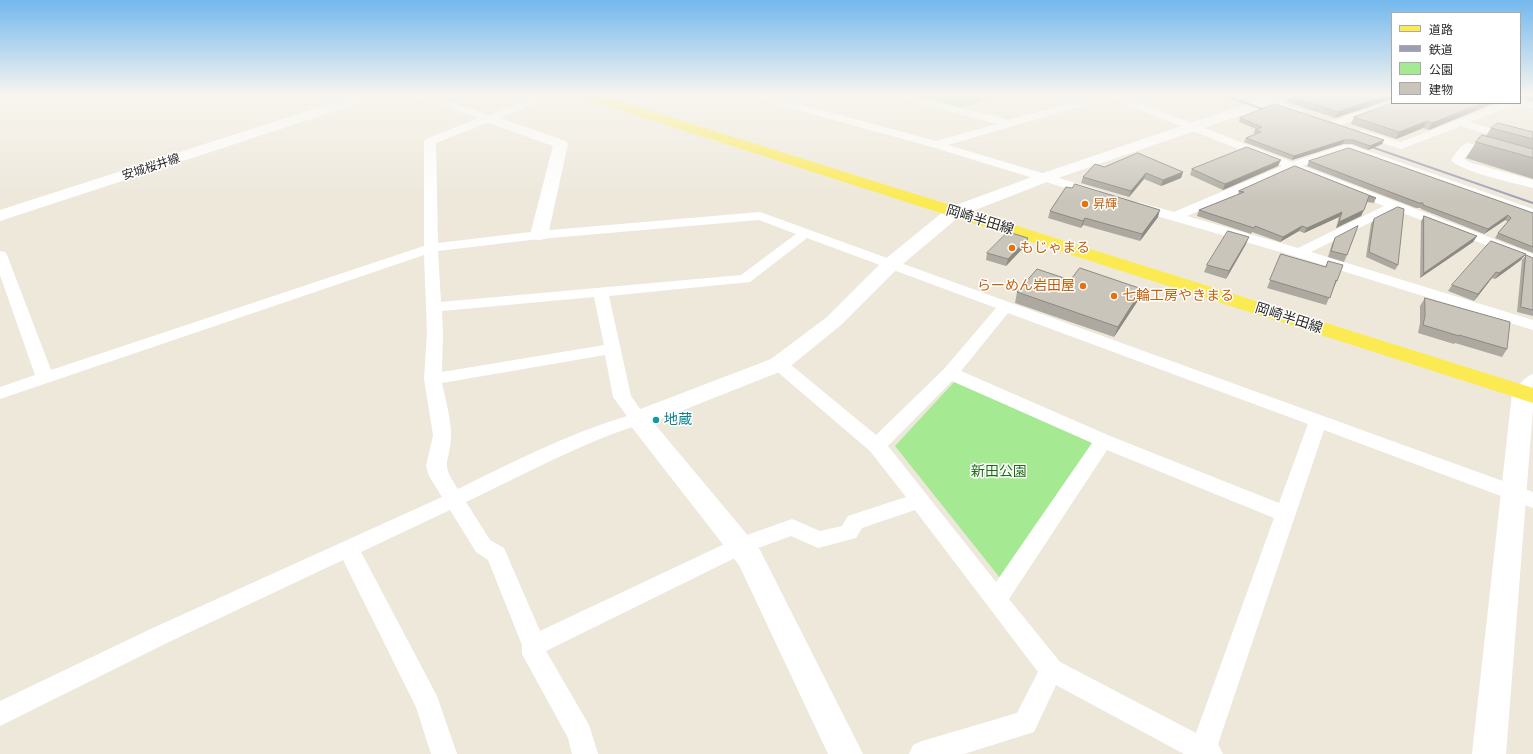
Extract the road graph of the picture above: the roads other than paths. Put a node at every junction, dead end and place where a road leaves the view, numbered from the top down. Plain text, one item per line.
1 (262, 130) edge
2 (457, 130) edge
3 (522, 130) edge
4 (697, 130) edge
5 (883, 130) edge
6 (988, 130) edge
7 (1183, 130) edge
8 (1201, 130) edge
9 (1353, 130) edge
10 (1442, 130) edge
11 (1485, 130) edge
12 (936, 145) junction
13 (1533, 145) edge
14 (1533, 164) edge
15 (1294, 165) junction
16 (1046, 178) junction
17 (1533, 184) edge
18 (1106, 196) edge
19 (1129, 203) edge
20 (1395, 205) junction
21 (954, 212) junction
22 (1533, 213) edge
23 (0, 216) edge
24 (1174, 217) junction
25 (805, 233) junction
26 (539, 235) junction
27 (432, 248) junction
28 (1299, 253) junction
29 (0, 255) edge
30 (1533, 259) edge
31 (891, 264) junction
32 (601, 292) junction
33 (1006, 306) junction
34 (434, 307) junction
35 (1533, 325) edge
36 (612, 349) junction
37 (779, 364) junction
38 (950, 374) junction
39 (45, 378) junction
40 (433, 379) junction
41 (1530, 390) edge
42 (0, 393) edge
43 (638, 419) junction
44 (1318, 421) junction
45 (1103, 441) junction
46 (877, 446) junction
47 (1524, 497) edge
48 (455, 499) junction
49 (920, 500) junction
50 (1286, 514) junction
51 (740, 546) junction
52 (348, 548) junction
53 (997, 599) junction
54 (534, 645) junction
55 (1051, 670) junction
56 (0, 714) edge
57 (1204, 753) edge
58 (444, 754) edge
59 (585, 754) edge
60 (846, 754) edge
61 (922, 754) edge
62 (1489, 754) edge

1 - 23 street, 安城桜井線
2 - 27 street
3 - 26 street
4 - 21 main road, 岡崎半田線
5 - 12 street
6 - 12 street
7 - 16 street
8 - 15 street
9 - 10 street
11 - 13 street
12 - 16 street
14 - 17 street
15 - 20 street
15 - 22 street
15 - 24 street
16 - 18 street
16 - 21 street
19 - 24 street
20 - 28 street
20 - 30 street
21 - 31 street
21 - 41 main road, 岡崎半田線
24 - 28 street
25 - 26 street
25 - 31 street
25 - 32 street
26 - 27 street
27 - 34 street
27 - 39 street
28 - 35 street
29 - 39 street
31 - 33 street
31 - 37 street
32 - 34 street
32 - 36 street
33 - 38 street
33 - 44 street
34 - 40 street
36 - 40 street
36 - 43 street
37 - 43 street
37 - 46 street
38 - 45 street
38 - 46 street
39 - 42 street
40 - 48 street
41 - 47 street
43 - 48 street
43 - 51 street
44 - 47 street
44 - 50 street
45 - 50 street
45 - 53 street
46 - 49 street
47 - 62 street
48 - 52 street
48 - 54 street
49 - 51 street
49 - 53 street
50 - 57 street
51 - 54 street
51 - 60 street
52 - 56 street
52 - 58 street
53 - 55 street
54 - 59 street
55 - 57 street
55 - 61 street

